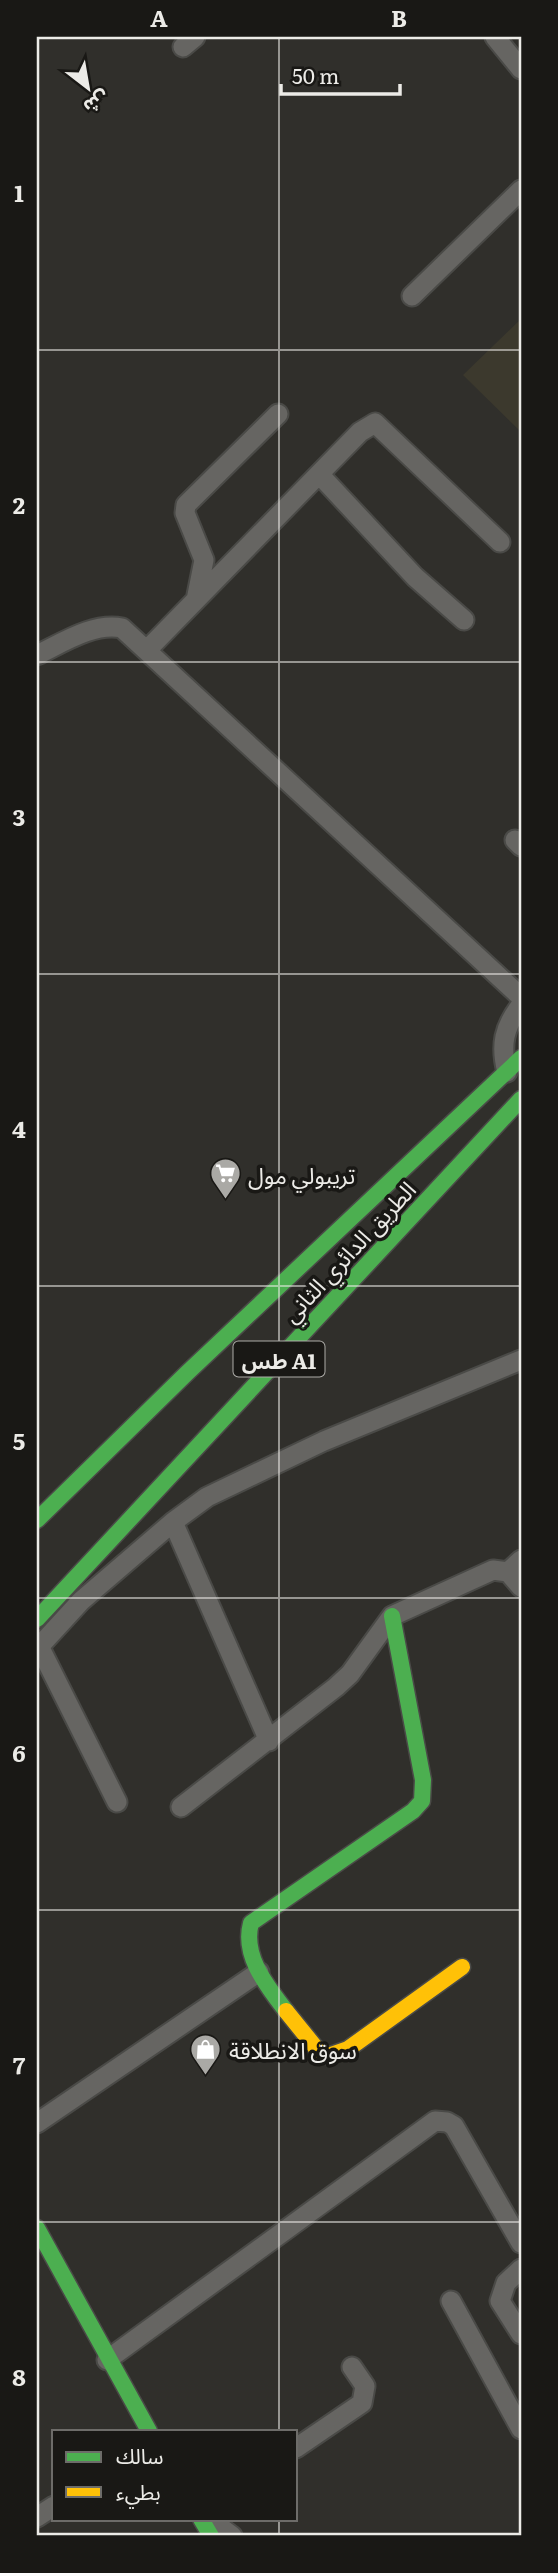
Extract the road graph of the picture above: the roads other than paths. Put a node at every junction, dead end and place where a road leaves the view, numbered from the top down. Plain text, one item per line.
1 (495, 37) edge
2 (521, 69) edge
3 (521, 190) edge
4 (412, 296) dead end
5 (278, 414) dead end
6 (319, 474) junction
7 (500, 542) dead end
8 (196, 600) junction
9 (464, 620) dead end
10 (148, 649) junction
11 (37, 655) edge
12 (521, 997) edge
13 (521, 1005) edge
14 (521, 1058) edge
15 (507, 1072) junction
16 (521, 1099) edge
17 (521, 1360) edge
18 (223, 1419) junction
19 (173, 1522) junction
20 (41, 1527) edge
21 (515, 1566) edge
22 (47, 1584) dead end
23 (521, 1587) edge
24 (392, 1616) junction
25 (37, 1619) edge
26 (38, 1647) edge
27 (270, 1741) junction
28 (117, 1802) dead end
29 (181, 1807) dead end
30 (462, 1967) dead end
31 (259, 1972) junction
32 (37, 2123) edge
33 (37, 2228) edge
34 (521, 2243) edge
35 (521, 2269) edge
36 (451, 2301) dead end
37 (521, 2334) edge
38 (107, 2360) junction
39 (352, 2367) dead end
40 (521, 2429) edge
41 (148, 2430) edge
42 (298, 2447) edge
43 (202, 2520) edge
44 (210, 2520) edge
45 (211, 2536) edge
46 (232, 2536) edge

1 - 2 street
3 - 4 street
5 - 8 street
6 - 7 street
6 - 8 street
6 - 9 street
8 - 10 street
10 - 11 street
10 - 12 street
13 - 15 street
14 - 15 main road, الطريق الدائري الثاني / طس A1
15 - 20 main road, الطريق الدائري الثاني / طس A1
16 - 18 main road, الطريق الدائري الثاني / طس A1
17 - 19 street
18 - 22 main road
18 - 25 main road, الطريق الدائري الثاني / طس A1
19 - 26 street
19 - 27 street
21 - 23 street
21 - 24 street
24 - 27 street
24 - 31 main road
26 - 28 street
27 - 29 street
30 - 31 main road
31 - 32 street
33 - 38 main road
34 - 38 street
35 - 37 street
36 - 40 street
38 - 41 main road
39 - 42 street
43 - 45 main road
44 - 46 street

